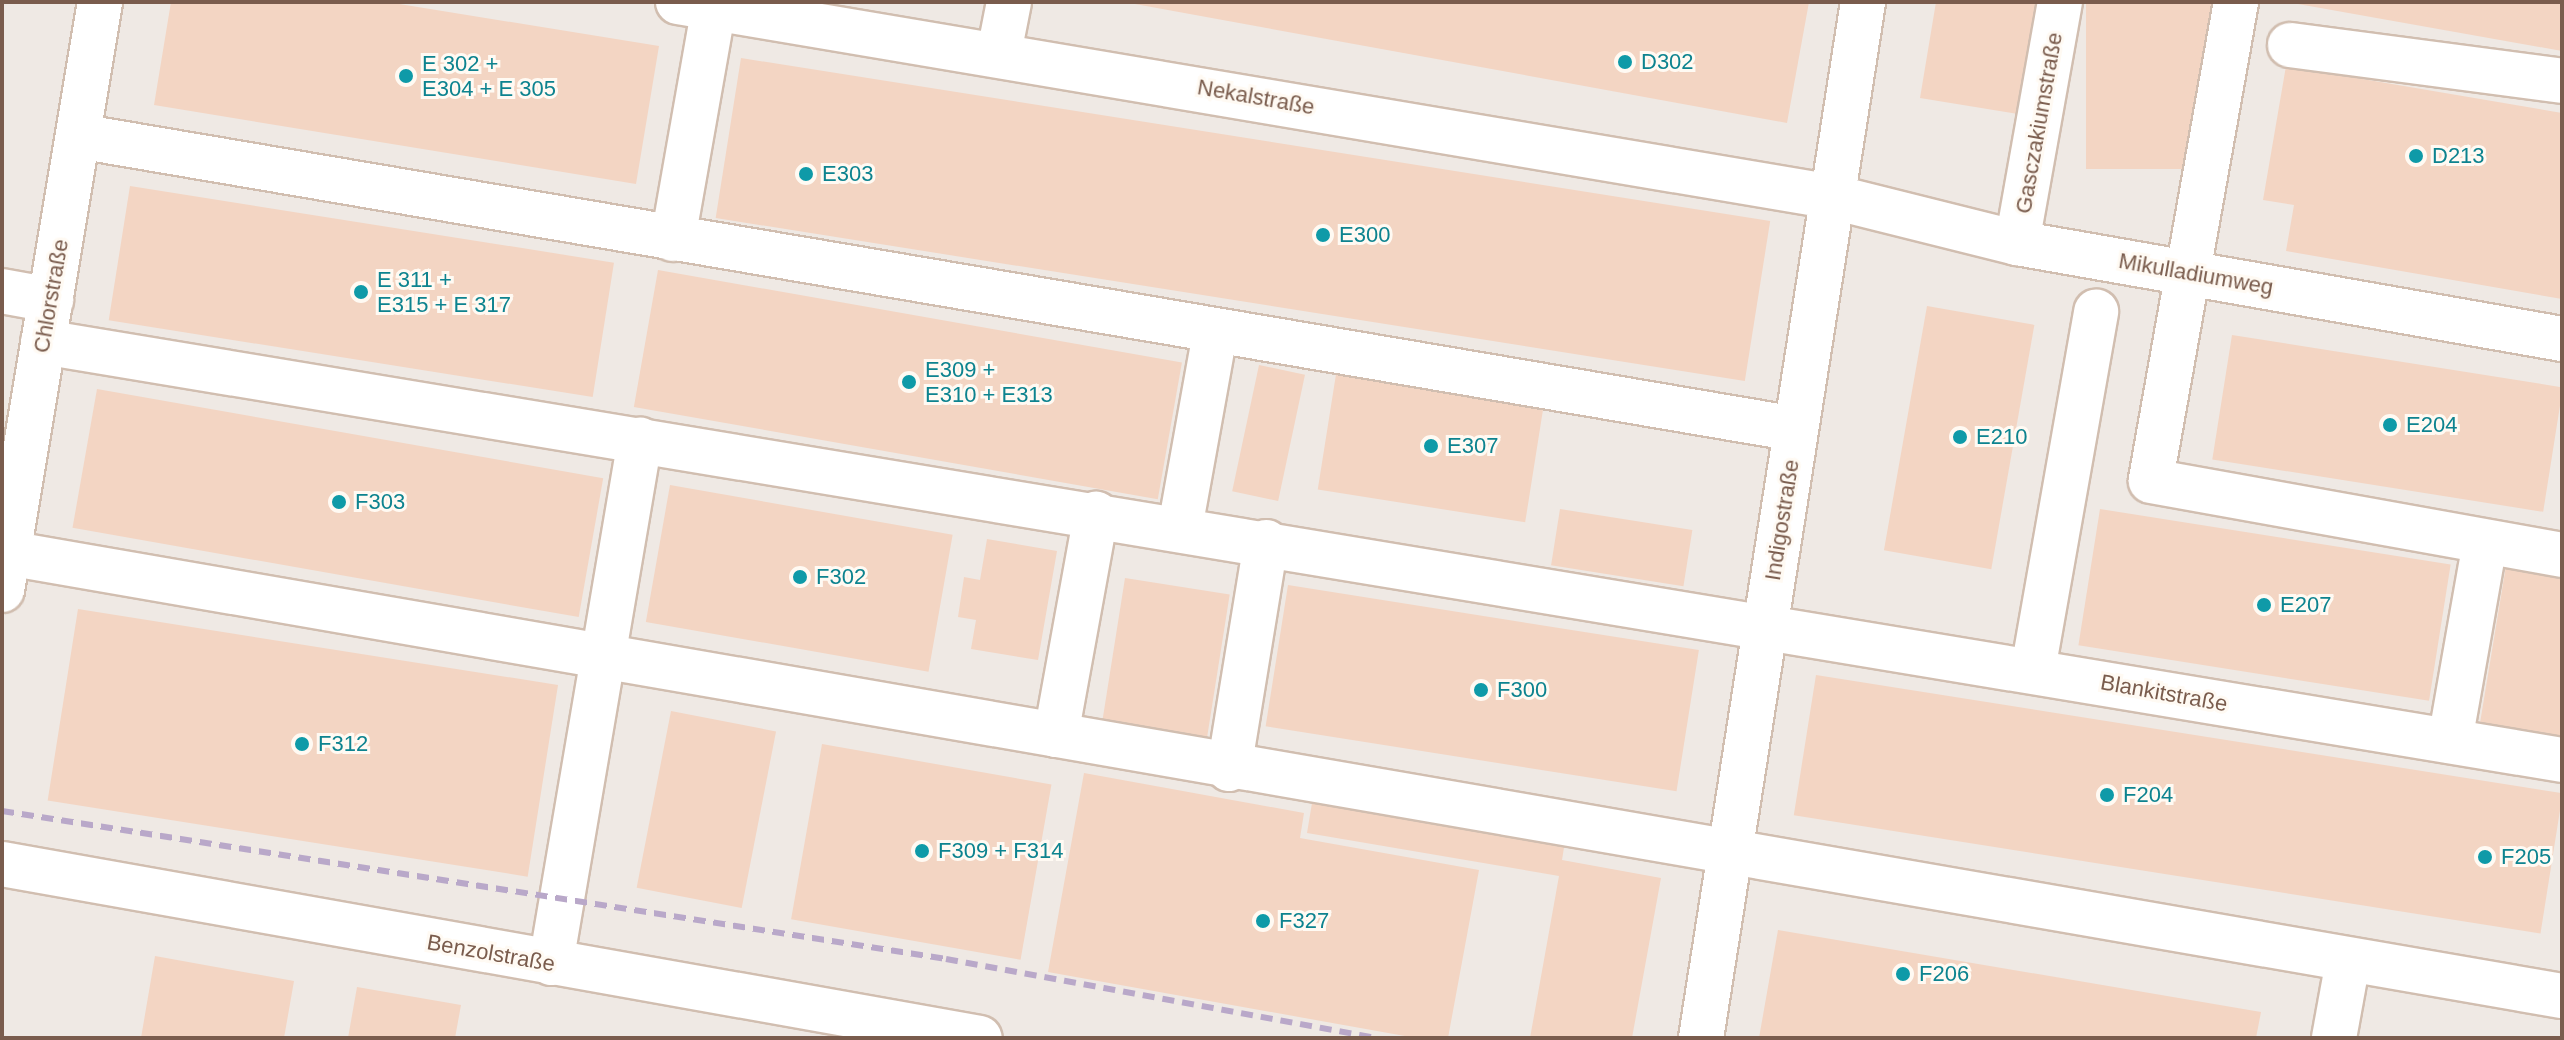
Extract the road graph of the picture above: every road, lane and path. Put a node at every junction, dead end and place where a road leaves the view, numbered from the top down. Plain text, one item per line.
1 (100, 2) edge
2 (1009, 2) edge
3 (1863, 2) edge
4 (2060, 2) edge
5 (2236, 2) edge
6 (702, 4) edge
7 (2290, 45) dead end
8 (999, 53) junction
9 (2562, 81) edge
10 (78, 136) junction
11 (1833, 197) junction
12 (673, 239) junction
13 (2017, 243) junction
14 (2187, 272) junction
15 (2, 291) edge
16 (2096, 312) dead end
17 (47, 321) junction
18 (1215, 333) junction
19 (2562, 339) edge
20 (1796, 429) junction
21 (640, 440) junction
22 (1096, 514) junction
23 (1180, 528) junction
24 (1266, 542) junction
25 (2485, 542) junction
26 (2562, 555) edge
27 (4, 565) edge
28 (1766, 624) junction
29 (603, 656) junction
30 (2033, 670) junction
31 (1056, 735) junction
32 (2450, 741) junction
33 (2562, 760) edge
34 (1229, 769) junction
35 (1729, 856) junction
36 (2, 864) edge
37 (2348, 961) junction
38 (551, 963) junction
39 (2562, 996) edge
40 (830, 1026) edge
41 (980, 1038) edge
42 (1701, 1038) edge
43 (2334, 1038) edge

1 - 10 street, Chlorstraße
2 - 8 street
3 - 11 street, Indigostraße
4 - 13 street, Gasczakiumstraße
5 - 14 street
6 - 8 street, Nekalstraße
6 - 12 street
7 - 9 street
8 - 11 street, Nekalstraße
10 - 12 street
10 - 17 street, Chlorstraße
11 - 13 street, Mikulladiumweg
11 - 20 street, Indigostraße
12 - 18 street
13 - 14 street, Mikulladiumweg
14 - 19 street, Mikulladiumweg
14 - 25 street
15 - 17 street, Blankitstraße
16 - 30 street
17 - 21 street, Blankitstraße
17 - 27 street, Chlorstraße
18 - 20 street
18 - 23 street
20 - 28 street, Indigostraße
21 - 22 street, Blankitstraße
21 - 29 street
22 - 23 street, Blankitstraße
22 - 31 street
23 - 24 street, Blankitstraße
24 - 28 street, Blankitstraße
24 - 34 street
25 - 26 street
25 - 32 street
27 - 29 street
28 - 30 street, Blankitstraße
28 - 35 street, Indigostraße
29 - 31 street
29 - 38 street
30 - 32 street, Blankitstraße
31 - 34 street
32 - 33 street, Blankitstraße
34 - 35 street
35 - 37 street
35 - 42 street, Indigostraße
36 - 38 street, Benzolstraße
37 - 39 street
37 - 43 street
38 - 40 street, Benzolstraße
40 - 41 street, Benzolstraße

